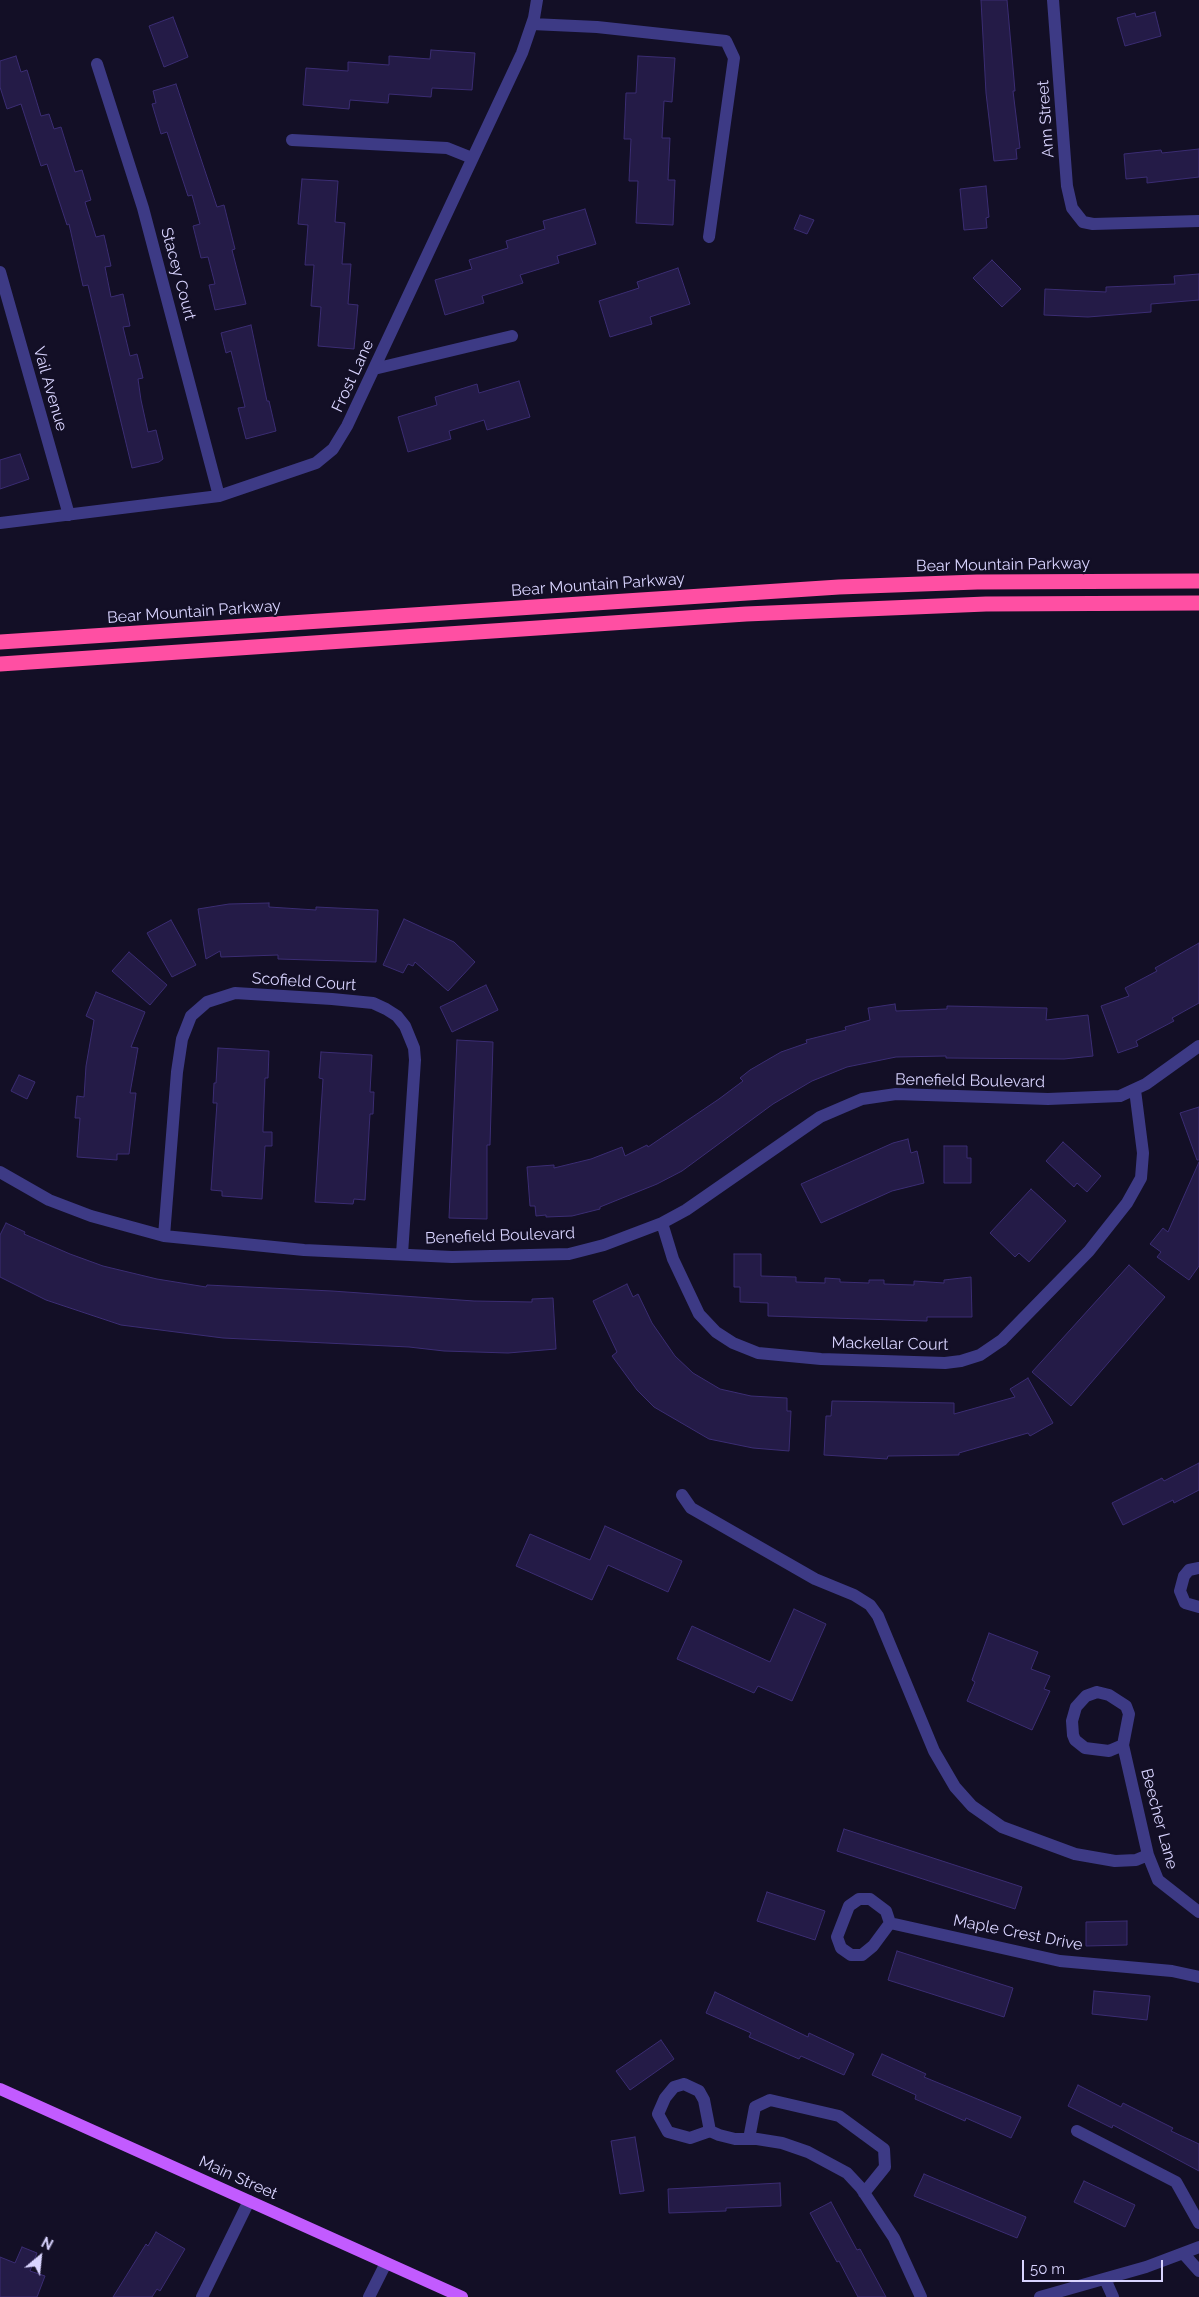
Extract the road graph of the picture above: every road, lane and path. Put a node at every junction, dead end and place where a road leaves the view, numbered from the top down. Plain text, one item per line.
1 (537, 0) edge
2 (1054, 0) edge
3 (532, 24) junction
4 (98, 64) dead end
5 (292, 140) dead end
6 (472, 158) junction
7 (1199, 221) edge
8 (709, 237) dead end
9 (0, 272) edge
10 (512, 336) dead end
11 (374, 369) junction
12 (219, 496) junction
13 (69, 516) junction
14 (0, 523) edge
15 (1199, 581) edge
16 (1199, 603) edge
17 (0, 642) edge
18 (0, 664) edge
19 (1199, 1046) edge
20 (1134, 1090) junction
21 (0, 1172) edge
22 (662, 1223) junction
23 (164, 1236) junction
24 (402, 1254) junction
25 (682, 1495) dead end
26 (1199, 1568) edge
27 (1199, 1607) edge
28 (1123, 1745) junction
29 (1148, 1855) junction
30 (1199, 1912) edge
31 (890, 1923) junction
32 (1199, 1978) edge
33 (0, 2089) edge
34 (710, 2131) junction
35 (1077, 2131) dead end
36 (749, 2139) junction
37 (864, 2193) junction
38 (250, 2201) junction
39 (1199, 2223) edge
40 (1199, 2247) edge
41 (1183, 2253) junction
42 (386, 2263) junction
43 (1199, 2271) edge
44 (1105, 2279) junction
45 (202, 2297) edge
46 (369, 2297) edge
47 (462, 2297) edge
48 (921, 2297) edge
49 (1040, 2297) edge
50 (1113, 2297) edge

1 - 3 street, Frost Lane
2 - 7 street, Ann Street
3 - 6 street, Frost Lane
3 - 8 street
4 - 12 street, Stacey Court
5 - 6 street
6 - 11 street, Frost Lane
9 - 13 street, Vail Avenue
10 - 11 street
11 - 12 street, Frost Lane
12 - 13 street, Frost Lane
13 - 14 street, Frost Lane
15 - 17 highway, Bear Mountain Parkway
16 - 18 highway
19 - 20 street, Benefield Boulevard
20 - 22 street, Benefield Boulevard
20 - 22 street, Mackellar Court
21 - 23 street, Benefield Boulevard
22 - 24 street, Benefield Boulevard
23 - 24 street, Benefield Boulevard
23 - 24 street, Scofield Court
25 - 29 street
26 - 27 street
28 - 28 street, Beecher Lane
28 - 29 street, Beecher Lane
29 - 30 street, Beecher Lane
31 - 31 street
31 - 32 street, Maple Crest Drive
33 - 38 main road, Main Street
34 - 34 street
34 - 36 street
35 - 39 street
36 - 37 street
36 - 37 street
37 - 48 street
38 - 42 main road, Main Street
38 - 45 street
40 - 41 street
41 - 43 street
41 - 44 street
42 - 46 street
42 - 47 main road, Main Street
44 - 49 street
44 - 50 street

